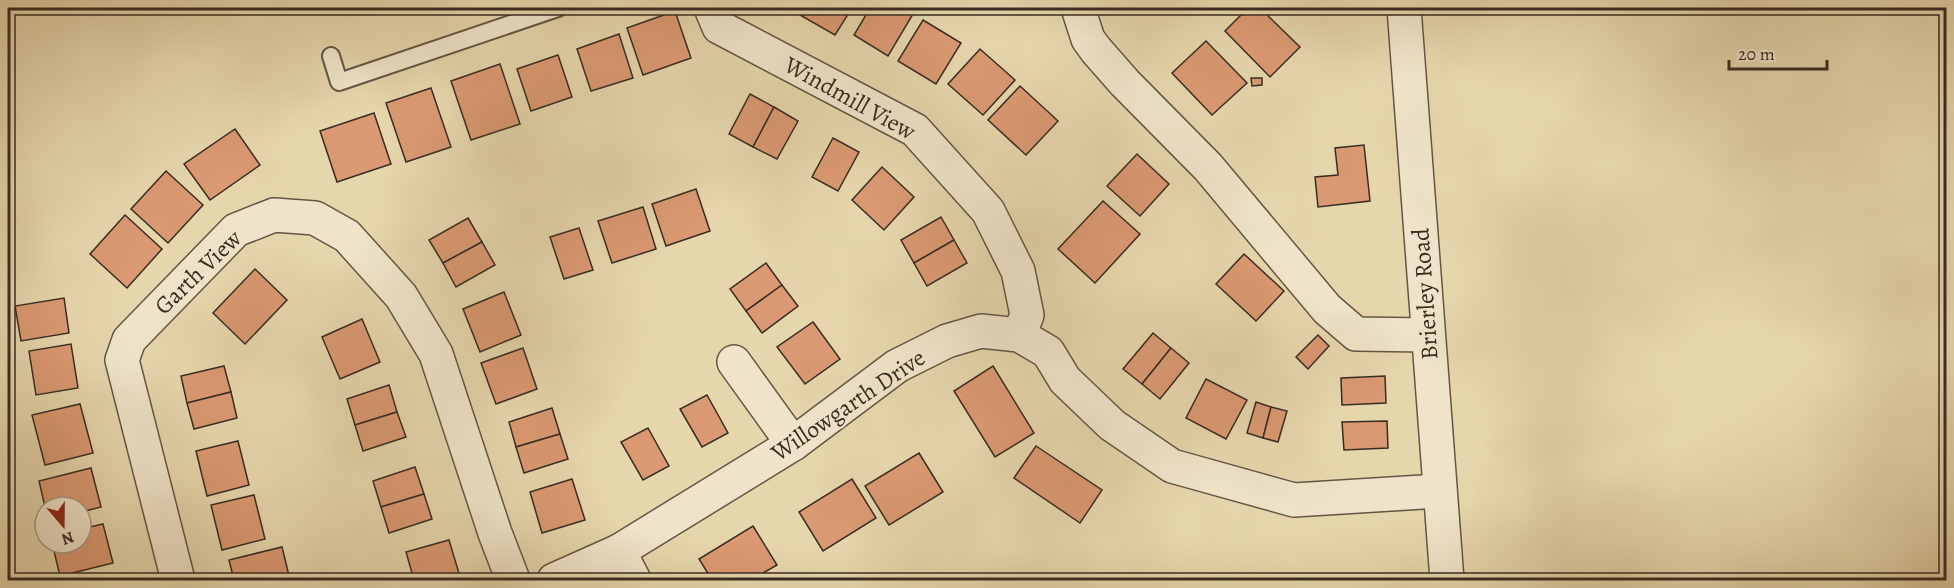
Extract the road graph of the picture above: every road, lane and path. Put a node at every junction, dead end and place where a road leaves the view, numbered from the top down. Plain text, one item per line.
1 (558, 8) edge
2 (711, 8) edge
3 (1078, 8) edge
4 (1404, 8) edge
5 (331, 56) dead end
6 (1019, 335) junction
7 (1428, 335) junction
8 (734, 362) dead end
9 (794, 444) junction
10 (1439, 491) junction
11 (619, 550) junction
12 (178, 580) edge
13 (513, 580) edge
14 (554, 580) edge
15 (634, 580) edge
16 (1447, 580) edge

1 - 5 lane
2 - 6 street, Windmill View
3 - 7 street
4 - 7 street, Brierley Road
6 - 9 street, Willowgarth Drive
6 - 10 street, Willowgarth Drive
7 - 10 street, Brierley Road
8 - 9 street
9 - 11 street, Willowgarth Drive
10 - 16 street, Brierley Road
11 - 14 street, Willowgarth Drive
11 - 15 street
12 - 13 street, Garth View

